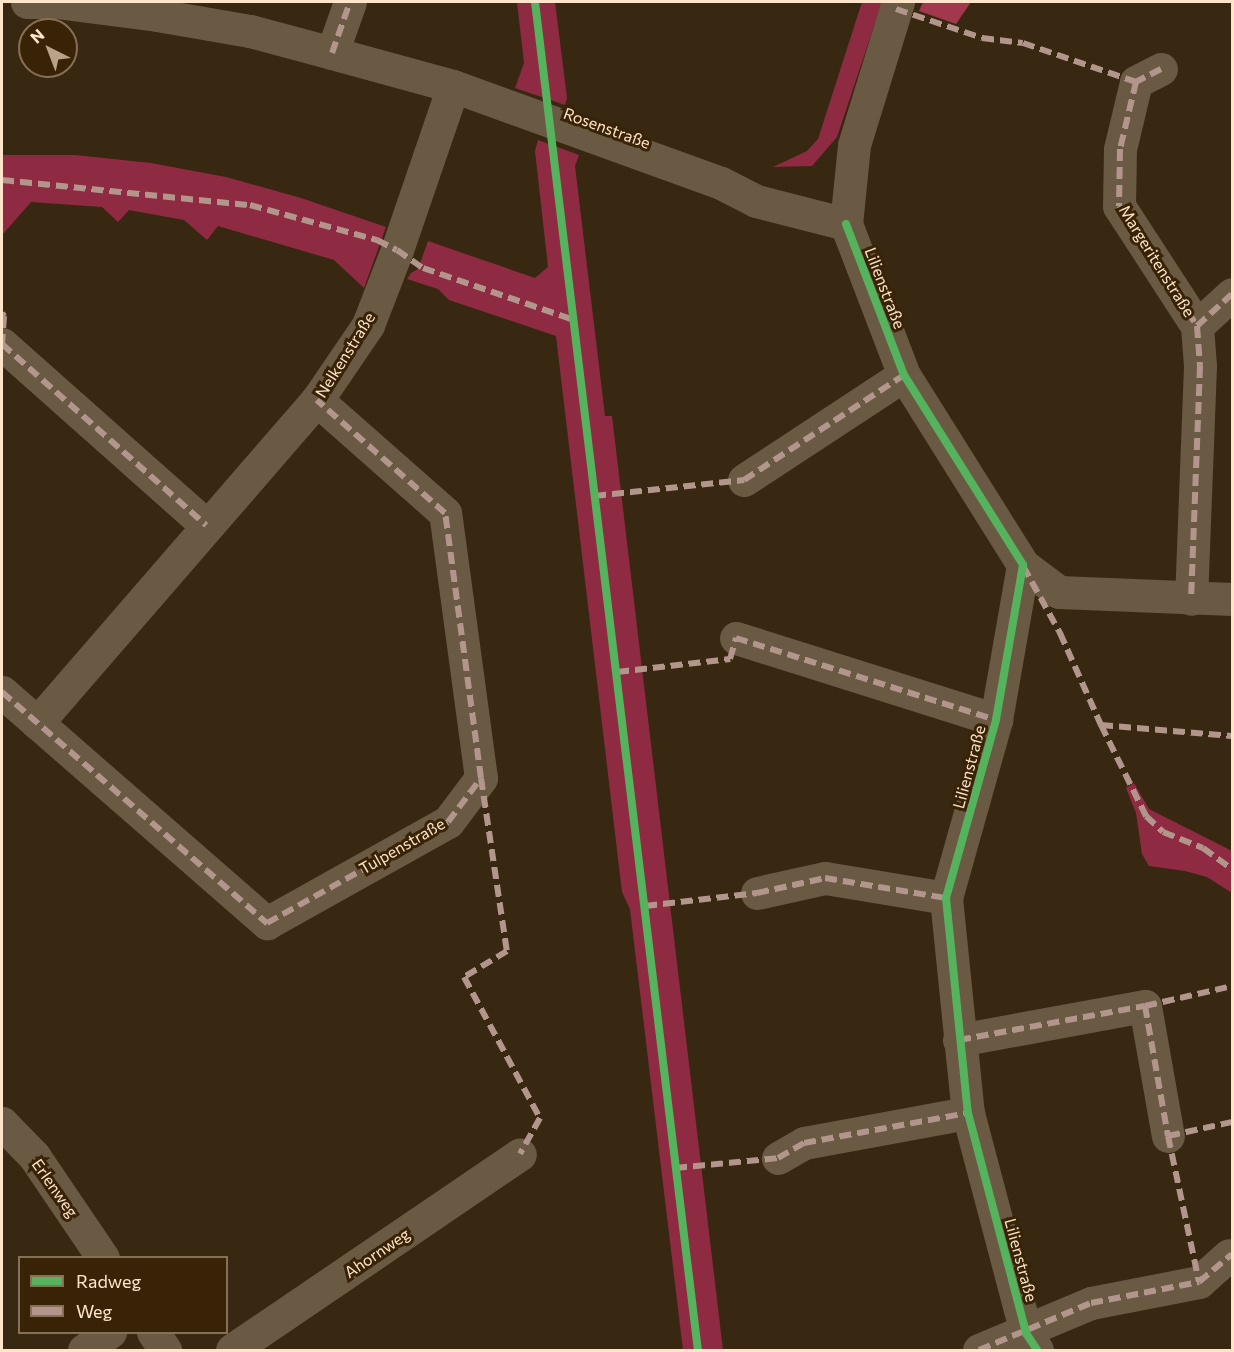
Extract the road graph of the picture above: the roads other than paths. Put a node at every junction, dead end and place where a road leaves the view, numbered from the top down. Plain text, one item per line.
1 (2, 2) edge
2 (7, 2) edge
3 (27, 2) edge
4 (56, 2) edge
5 (350, 2) edge
6 (898, 2) edge
7 (332, 53) junction
8 (1161, 69) dead end
9 (453, 86) junction
10 (846, 224) junction
11 (1233, 294) edge
12 (1197, 326) junction
13 (2, 344) edge
14 (904, 375) junction
15 (317, 400) junction
16 (744, 480) dead end
17 (206, 525) junction
18 (1023, 564) junction
19 (1191, 599) junction
20 (1233, 599) edge
21 (736, 638) dead end
22 (2, 692) edge
23 (996, 720) junction
24 (37, 723) junction
25 (757, 893) dead end
26 (946, 898) junction
27 (958, 1040) junction
28 (968, 1113) junction
29 (2, 1123) edge
30 (1168, 1136) dead end
31 (520, 1154) dead end
32 (778, 1158) dead end
33 (1229, 1255) dead end
34 (102, 1256) edge
35 (107, 1334) edge
36 (154, 1334) edge
37 (1031, 1342) edge
38 (84, 1350) edge
39 (165, 1350) edge
40 (232, 1350) edge
41 (979, 1350) edge

1 - 2 street
3 - 4 street, Rosenstraße
4 - 7 street, Rosenstraße
5 - 7 street
6 - 10 street
7 - 9 street, Rosenstraße
8 - 12 street, Margeritenstraße
9 - 10 street, Rosenstraße
9 - 15 street, Nelkenstraße
10 - 14 street, Lilienstraße
11 - 12 street, Margeritenstraße
12 - 19 street, Margeritenstraße
13 - 17 street
14 - 16 street
14 - 18 street, Lilienstraße
15 - 17 street, Nelkenstraße
15 - 24 street, Tulpenstraße
17 - 24 street, Nelkenstraße
18 - 19 street
18 - 23 street, Lilienstraße
19 - 20 street
21 - 23 street, Lilienstraße
22 - 24 street, Tulpenstraße
23 - 26 street, Lilienstraße
25 - 26 street
26 - 27 street, Lilienstraße
27 - 28 street, Lilienstraße
27 - 30 street
28 - 32 street
28 - 37 street, Lilienstraße
29 - 34 street, Erlenweg
31 - 40 street, Ahornweg
33 - 37 street, Lilienstraße
35 - 38 street
36 - 39 street
37 - 41 street, Lilienstraße

